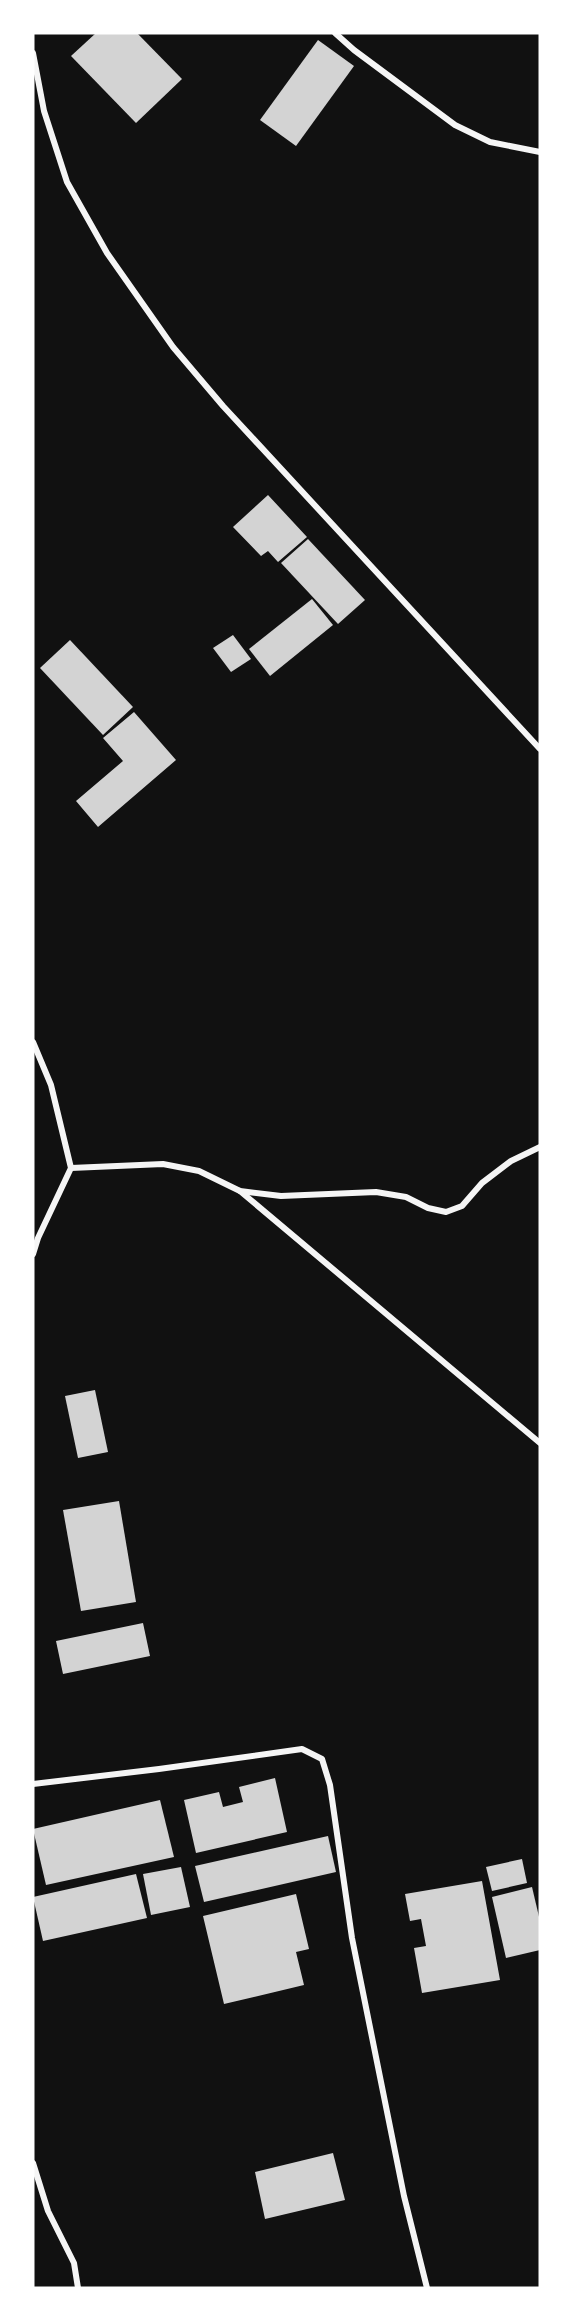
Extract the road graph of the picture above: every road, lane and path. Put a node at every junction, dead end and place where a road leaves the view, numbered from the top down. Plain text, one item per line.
1 (335, 33) edge
2 (33, 53) edge
3 (540, 152) edge
4 (540, 749) edge
5 (33, 1042) edge
6 (540, 1147) edge
7 (71, 1168) junction
8 (240, 1191) junction
9 (33, 1254) edge
10 (540, 1443) edge
11 (33, 1784) edge
12 (33, 2163) edge
13 (78, 2288) edge
14 (427, 2288) edge

1 - 3 street
2 - 4 street
5 - 7 street
6 - 8 street
7 - 8 street
7 - 9 street
8 - 10 street
11 - 14 street
12 - 13 street

